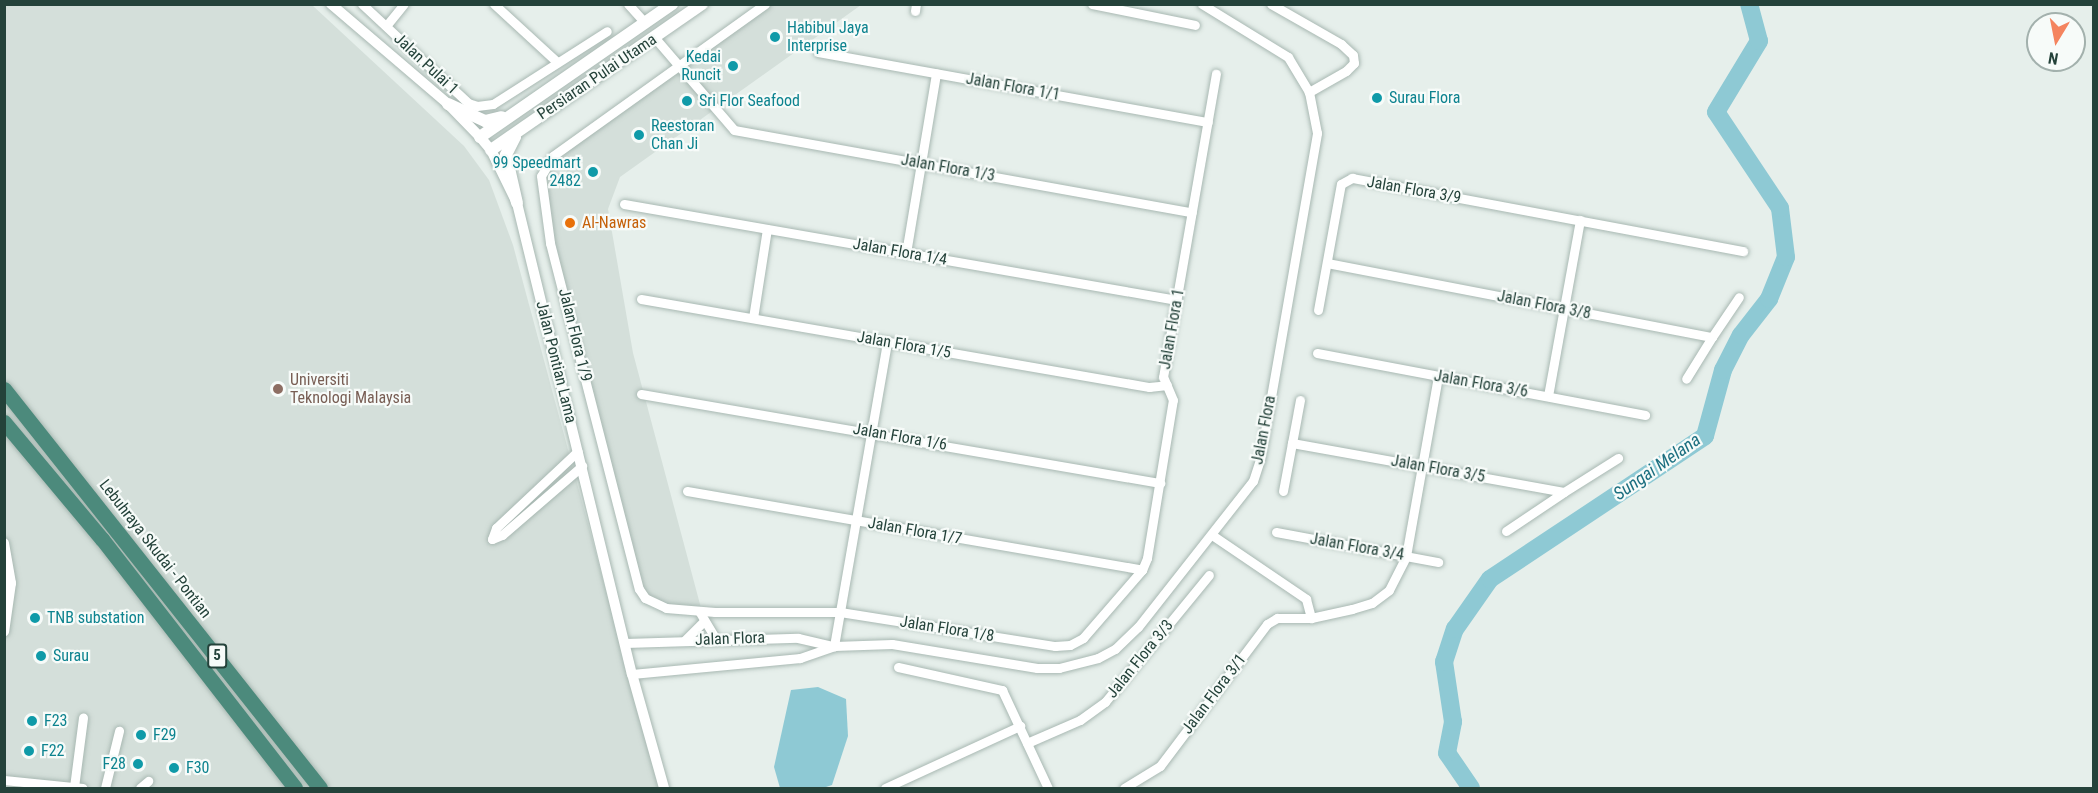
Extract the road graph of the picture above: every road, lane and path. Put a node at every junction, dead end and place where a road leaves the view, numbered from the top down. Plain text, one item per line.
1 (331, 4) edge
2 (362, 4) edge
3 (404, 4) edge
4 (494, 4) edge
5 (628, 4) edge
6 (672, 4) edge
7 (702, 4) edge
8 (765, 4) edge
9 (1092, 4) edge
10 (1202, 4) edge
11 (1271, 4) edge
12 (1214, 7) edge
13 (645, 23) junction
14 (1195, 25) dead end
15 (386, 26) junction
16 (607, 31) dead end
17 (655, 38) junction
18 (818, 52) dead end
19 (556, 61) junction
20 (678, 66) junction
21 (936, 73) junction
22 (1216, 74) dead end
23 (1309, 92) junction
24 (448, 104) junction
25 (519, 110) junction
26 (1208, 122) junction
27 (524, 128) junction
28 (480, 137) junction
29 (491, 150) junction
30 (921, 163) junction
31 (518, 203) junction
32 (624, 204) dead end
33 (1192, 212) junction
34 (1580, 220) junction
35 (767, 229) junction
36 (1743, 251) dead end
37 (906, 253) junction
38 (1327, 263) junction
39 (1739, 297) dead end
40 (641, 299) dead end
41 (1177, 300) junction
42 (1564, 308) junction
43 (1318, 310) dead end
44 (753, 318) junction
45 (1712, 337) junction
46 (887, 342) junction
47 (1317, 353) dead end
48 (1438, 376) junction
49 (1686, 380) dead end
50 (1167, 385) junction
51 (4, 389) edge
52 (640, 394) dead end
53 (1548, 396) junction
54 (1300, 400) dead end
55 (1645, 415) dead end
56 (4, 422) edge
57 (871, 432) junction
58 (1292, 443) junction
59 (578, 451) junction
60 (1618, 458) dead end
61 (582, 466) junction
62 (1421, 466) junction
63 (1160, 483) junction
64 (1283, 490) dead end
65 (687, 491) dead end
66 (1564, 492) junction
67 (856, 520) junction
68 (1506, 531) dead end
69 (1276, 532) dead end
70 (1212, 535) junction
71 (4, 543) edge
72 (1406, 556) junction
73 (1438, 562) dead end
74 (1142, 570) junction
75 (1209, 575) dead end
76 (699, 611) junction
77 (840, 612) junction
78 (1311, 618) junction
79 (704, 621) junction
80 (4, 632) edge
81 (716, 639) junction
82 (683, 641) junction
83 (625, 643) junction
84 (834, 646) junction
85 (1055, 646) joint
86 (898, 667) dead end
87 (632, 674) junction
88 (83, 718) dead end
89 (1020, 726) junction
90 (119, 731) dead end
91 (1027, 743) junction
92 (4, 780) edge
93 (148, 781) dead end
94 (79, 788) edge
95 (105, 789) edge
96 (140, 789) edge
97 (295, 789) edge
98 (320, 789) edge
99 (664, 789) edge
100 (885, 789) edge
101 (1048, 789) edge
102 (1124, 789) edge

1 - 24 street, Jalan Pontian Lama
2 - 15 street, Jalan Pulai 1
3 - 15 street
4 - 19 street
5 - 13 street
6 - 13 main road, Persiaran Pulai Utama
7 - 17 main road, Persiaran Pulai Utama
8 - 20 street, Jalan Flora 1/9
9 - 14 street
10 - 12 street, Jalan Flora
11 - 23 street
12 - 23 street, Jalan Flora
13 - 17 main road
13 - 25 main road, Persiaran Pulai Utama
15 - 19 street, Jalan Pulai 1
16 - 19 street, Jalan Pulai 1
17 - 20 street, Jalan Flora 1/3
17 - 27 main road, Persiaran Pulai Utama
18 - 21 street, Jalan Flora 1/1
20 - 30 street, Jalan Flora 1/3
20 - 76 street, Jalan Flora 1/9
21 - 26 street, Jalan Flora 1/1
21 - 30 street
22 - 26 street, Jalan Flora 1
23 - 70 street, Jalan Flora
24 - 25 main road
24 - 28 street, Jalan Pontian Lama
25 - 28 main road, Persiaran Pulai Utama
26 - 33 street, Jalan Flora 1
27 - 29 main road, Persiaran Pulai Utama
27 - 31 main road
28 - 29 street, Jalan Pontian Lama
29 - 31 street, Jalan Pontian Lama
30 - 33 street, Jalan Flora 1/3
30 - 37 street
31 - 59 street, Jalan Pontian Lama
32 - 35 street, Jalan Flora 1/4
33 - 41 street, Jalan Flora 1
34 - 36 street
34 - 38 street, Jalan Flora 3/9
34 - 42 street
35 - 37 street, Jalan Flora 1/4
35 - 44 street
37 - 41 street, Jalan Flora 1/4
38 - 42 street, Jalan Flora 3/8
38 - 43 street, Jalan Flora 3/9
39 - 45 street
40 - 44 street, Jalan Flora 1/5
41 - 50 street, Jalan Flora 1
42 - 45 street, Jalan Flora 3/8
42 - 53 street
44 - 46 street, Jalan Flora 1/5
45 - 49 street
46 - 50 street, Jalan Flora 1/5
46 - 57 street
47 - 48 street, Jalan Flora 3/6
48 - 53 street, Jalan Flora 3/6
48 - 62 street, Jalan Flora 3/1
50 - 63 street, Jalan Flora 1
51 - 98 highway, Lebuhraya Skudai - Pontian / 5
52 - 57 street, Jalan Flora 1/6
53 - 55 street, Jalan Flora 3/6
54 - 58 street
56 - 97 highway, 5
57 - 63 street, Jalan Flora 1/6
57 - 67 street
58 - 62 street, Jalan Flora 3/5
58 - 64 street
59 - 61 street, Jalan Pontian Lama
59 - 61 street
60 - 66 street
61 - 83 street, Jalan Pontian Lama
62 - 66 street, Jalan Flora 3/5
62 - 72 street, Jalan Flora 3/1
63 - 74 street, Jalan Flora 1
65 - 67 street, Jalan Flora 1/7
66 - 68 street
67 - 74 street, Jalan Flora 1/7
67 - 77 street
69 - 72 street, Jalan Flora 3/4
70 - 78 street
70 - 84 street, Jalan Flora
71 - 80 street
72 - 73 street, Jalan Flora 3/4
72 - 78 street, Jalan Flora 3/1
74 - 85 street, Jalan Flora 1
75 - 91 street, Jalan Flora 3/3
76 - 77 street, Jalan Flora 1/9
76 - 79 street
77 - 84 street
77 - 85 street, Jalan Flora 1/8
78 - 102 street, Jalan Flora 3/1
79 - 81 street
79 - 82 street
81 - 82 street, Jalan Flora
81 - 84 street, Jalan Flora
82 - 83 street, Jalan Flora
83 - 87 street, Jalan Pontian Lama
84 - 87 street, Jalan Flora
86 - 89 street
87 - 99 street, Jalan Pontian Lama
88 - 94 street
89 - 91 street
89 - 100 street
90 - 95 street
91 - 101 street
92 - 94 street
93 - 96 street

